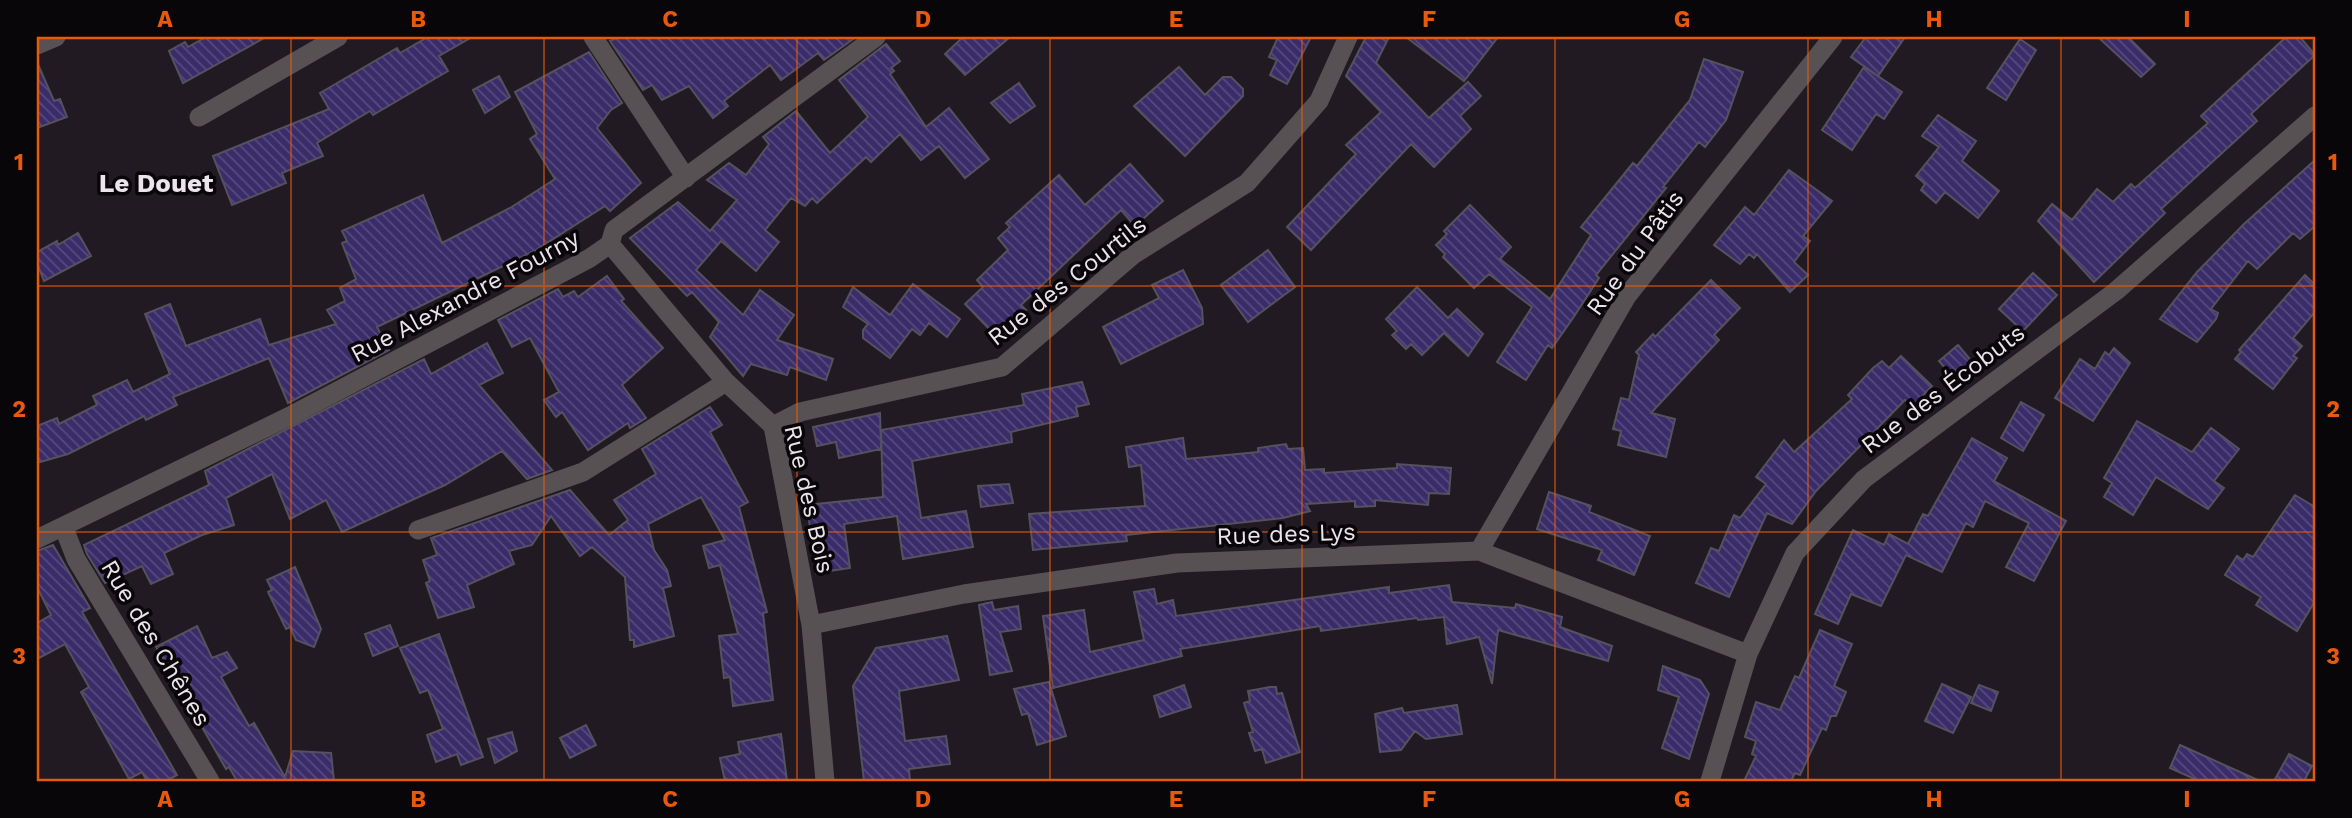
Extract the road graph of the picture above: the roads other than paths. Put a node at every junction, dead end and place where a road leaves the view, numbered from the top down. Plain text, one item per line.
1 (56, 37) edge
2 (338, 37) edge
3 (593, 37) edge
4 (876, 37) edge
5 (1348, 37) edge
6 (1833, 37) edge
7 (307, 44) edge
8 (37, 45) edge
9 (2315, 116) edge
10 (199, 117) dead end
11 (685, 178) junction
12 (610, 244) junction
13 (726, 382) junction
14 (773, 425) junction
15 (64, 528) junction
16 (418, 530) dead end
17 (37, 539) edge
18 (1479, 551) junction
19 (811, 625) junction
20 (1748, 654) junction
21 (210, 781) edge
22 (825, 781) edge
23 (1710, 781) edge

1 - 8 street
2 - 7 street
3 - 11 street
4 - 11 street, Rue Alexandre Fourny
5 - 14 street, Rue des Courtils
6 - 18 street, Rue du Pâtis
7 - 10 street
9 - 20 street, Rue des Écobuts
11 - 12 street, Rue Alexandre Fourny
12 - 13 street, Rue des Bois
12 - 15 street, Rue Alexandre Fourny
13 - 14 street, Rue des Bois
13 - 16 street
14 - 19 street, Rue des Bois
15 - 17 street, Rue Alexandre Fourny
15 - 21 street, Rue des Chênes
18 - 19 street, Rue des Lys
18 - 20 street, Rue des Lys
19 - 22 street, Rue des Bois
20 - 23 street, Rue des Écobuts

